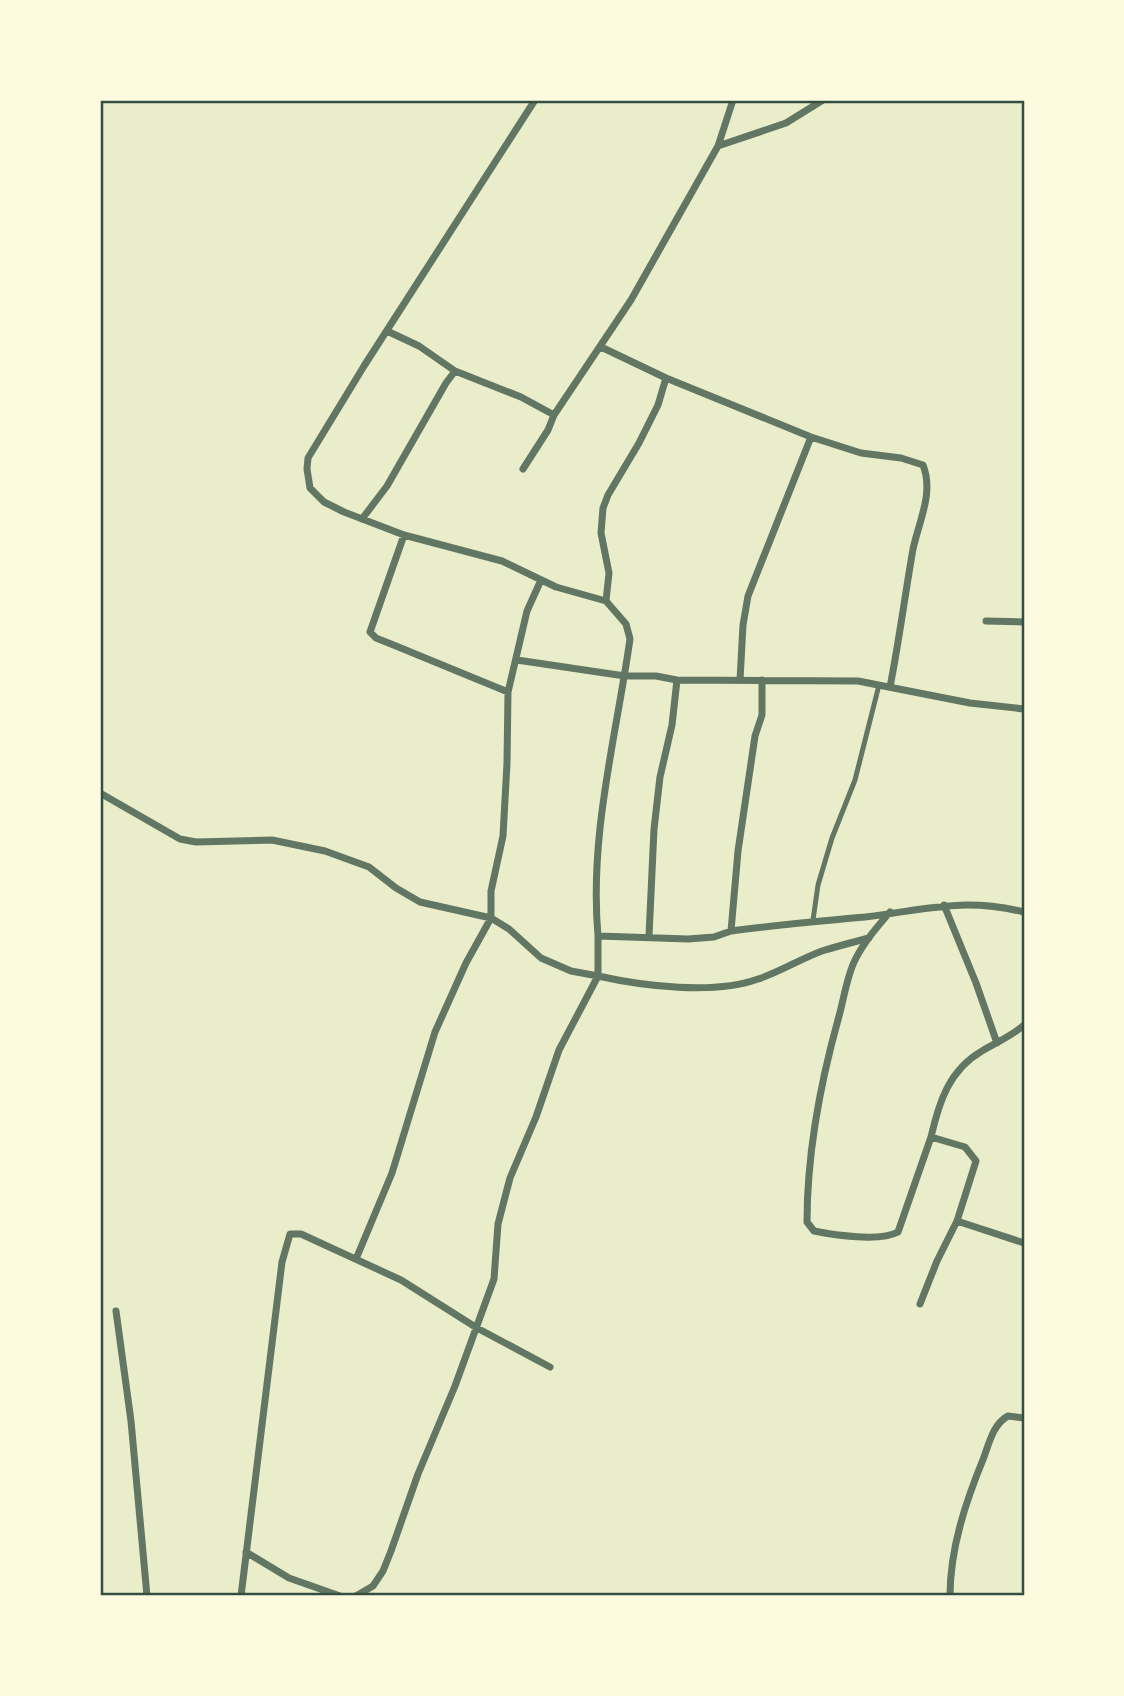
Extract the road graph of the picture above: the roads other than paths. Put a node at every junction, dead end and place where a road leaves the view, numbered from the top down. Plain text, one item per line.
1 (536, 100) edge
2 (733, 100) edge
3 (823, 100) edge
4 (718, 146) junction
5 (387, 331) junction
6 (601, 347) junction
7 (455, 371) junction
8 (666, 378) junction
9 (554, 415) junction
10 (811, 437) junction
11 (523, 470) dead end
12 (362, 519) junction
13 (404, 535) junction
14 (541, 580) junction
15 (606, 601) junction
16 (986, 621) dead end
17 (1024, 621) edge
18 (517, 660) junction
19 (625, 676) junction
20 (677, 680) junction
21 (740, 680) junction
22 (762, 680) junction
23 (879, 685) junction
24 (890, 687) junction
25 (508, 692) junction
26 (1024, 709) edge
27 (100, 793) edge
28 (944, 905) junction
29 (890, 912) junction
30 (1024, 912) edge
31 (491, 918) junction
32 (813, 920) junction
33 (731, 931) junction
34 (598, 936) junction
35 (649, 936) junction
36 (869, 937) junction
37 (598, 976) junction
38 (1024, 1025) edge
39 (997, 1043) junction
40 (931, 1138) junction
41 (957, 1221) junction
42 (1024, 1243) edge
43 (356, 1259) junction
44 (920, 1304) dead end
45 (116, 1311) dead end
46 (477, 1328) junction
47 (550, 1367) dead end
48 (1024, 1418) edge
49 (246, 1552) junction
50 (147, 1596) edge
51 (241, 1596) edge
52 (340, 1596) edge
53 (356, 1596) edge
54 (950, 1596) edge

1 - 5 street
2 - 4 street
3 - 4 street
4 - 6 street
5 - 7 street
5 - 12 street
6 - 8 street
6 - 9 street
7 - 9 street
7 - 12 street
8 - 10 street
8 - 15 street
9 - 11 street
10 - 21 street
10 - 24 street
12 - 13 street
13 - 14 street
13 - 25 street
14 - 15 street
14 - 18 street
15 - 19 street
16 - 17 street
18 - 19 street
18 - 25 street
19 - 20 street
19 - 34 street
20 - 21 street
20 - 35 street
21 - 22 street
22 - 23 street
22 - 33 street
23 - 24 street
23 - 32 lane
24 - 26 street
25 - 31 street
27 - 31 street
28 - 29 street
28 - 30 street
28 - 39 street
29 - 32 street
29 - 36 street
31 - 37 street
31 - 43 street
32 - 33 street
33 - 35 street
34 - 35 street
34 - 37 street
36 - 37 street
36 - 40 street
37 - 46 street
38 - 39 street
39 - 40 street
40 - 41 street
41 - 42 street
41 - 44 street
43 - 46 street
43 - 49 street
45 - 50 street
46 - 47 street
46 - 53 street
48 - 54 street
49 - 51 street
49 - 52 street

